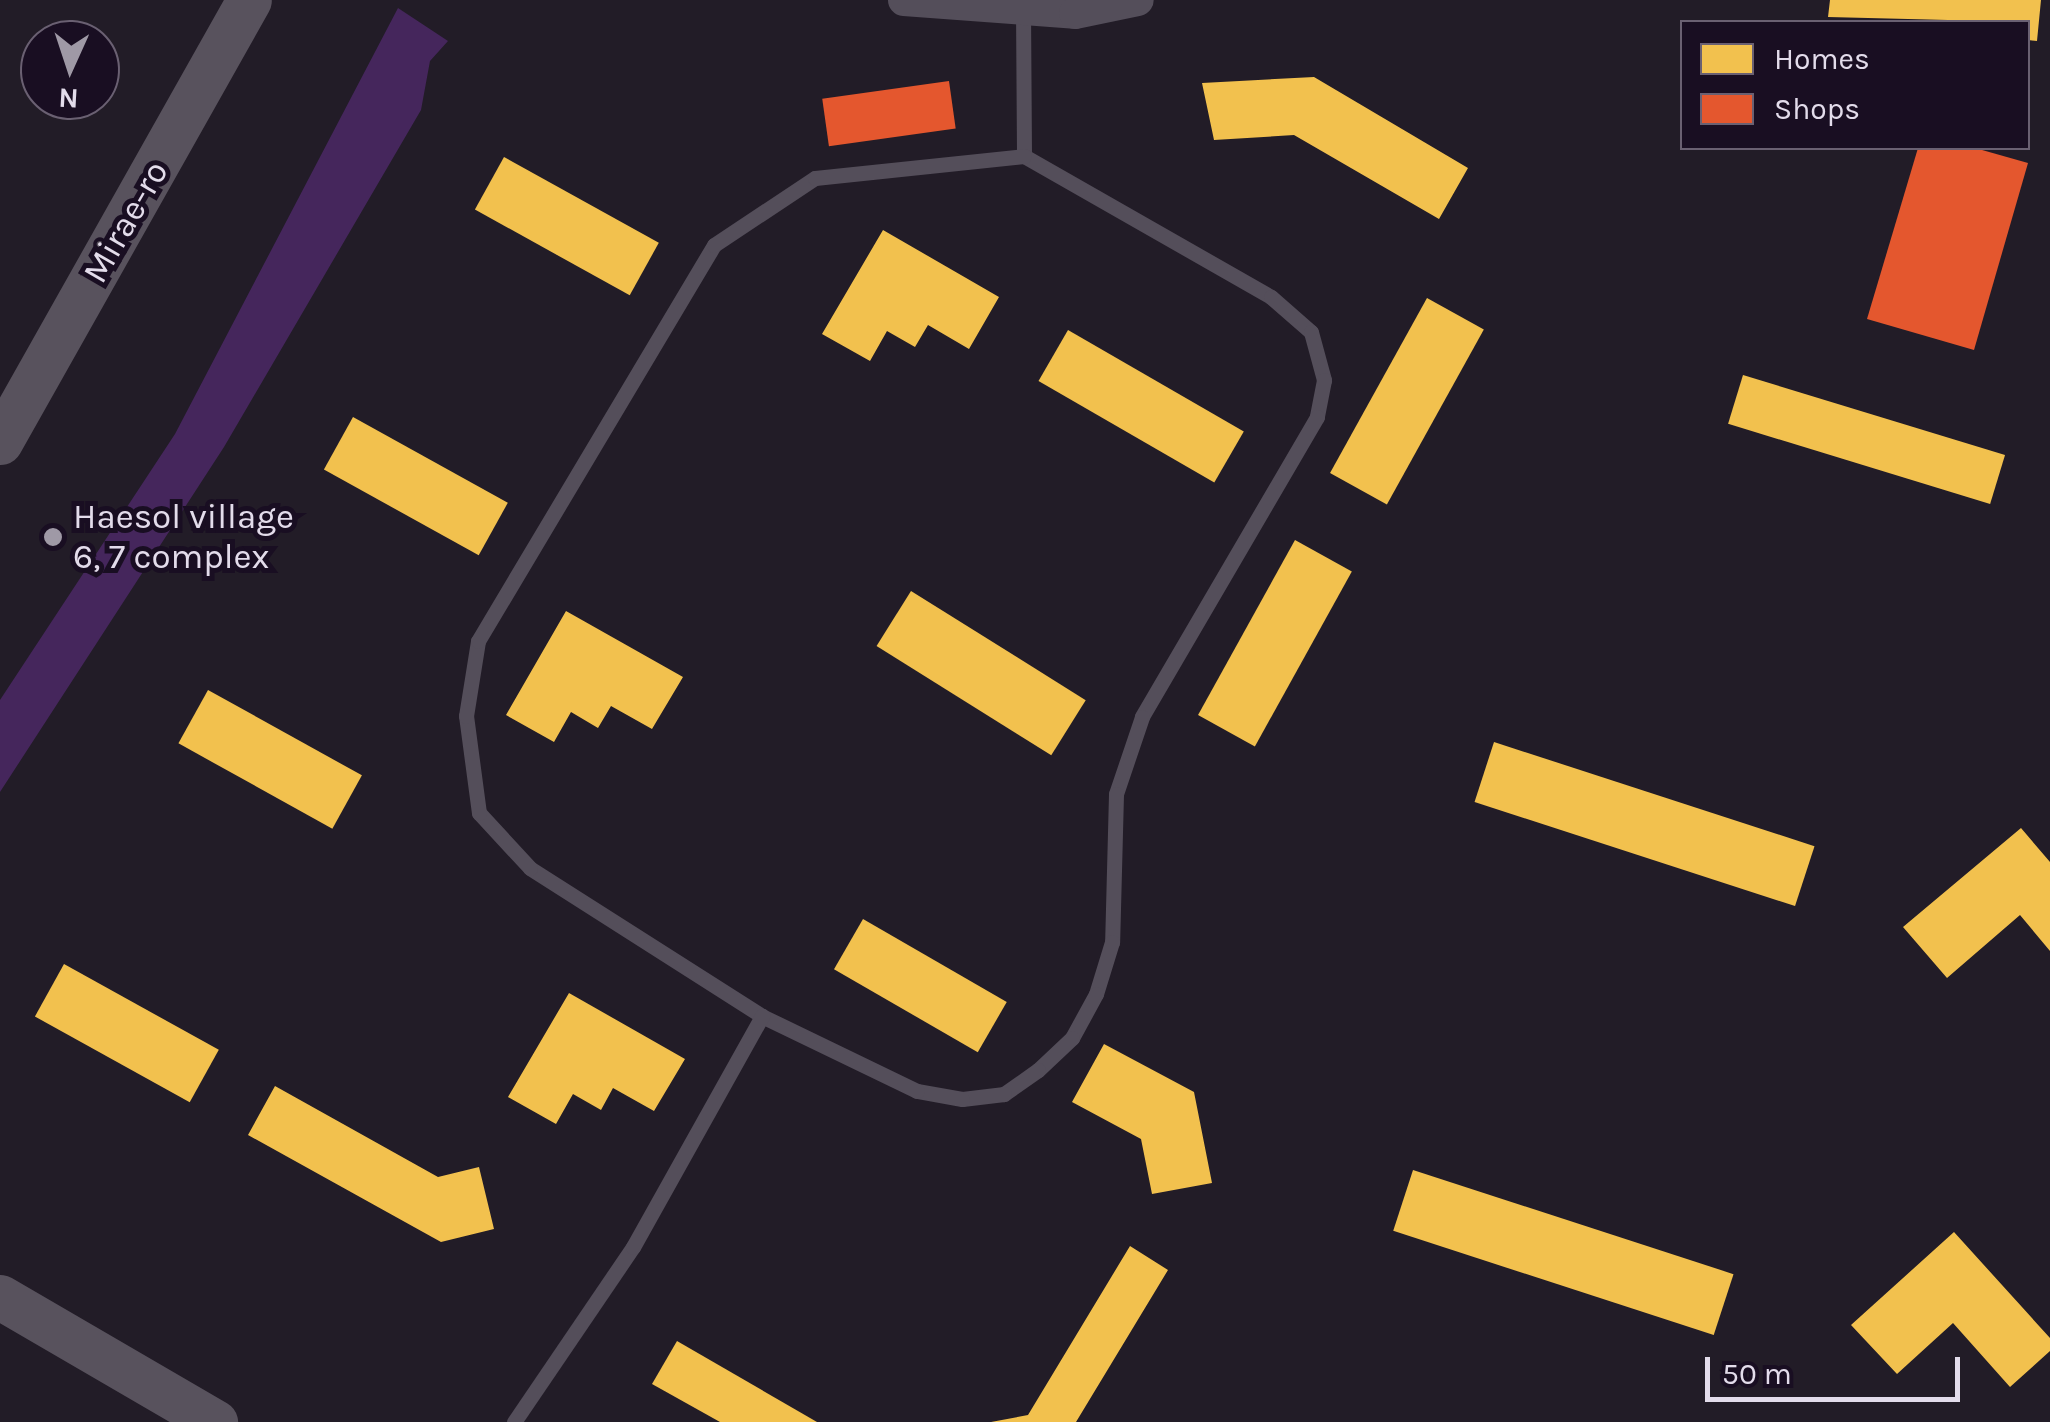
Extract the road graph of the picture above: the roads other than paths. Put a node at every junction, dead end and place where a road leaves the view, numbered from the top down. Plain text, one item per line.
1 (250, 0) edge
2 (904, 0) edge
3 (1138, 0) edge
4 (1023, 9) junction
5 (1024, 156) junction
6 (0, 442) edge
7 (762, 1016) junction
8 (0, 1297) edge
9 (215, 1422) edge
10 (514, 1422) edge

1 - 6 main road, Mirae-ro
2 - 4 street
3 - 4 street
4 - 5 lane
5 - 7 lane
5 - 7 lane
7 - 10 lane
8 - 9 main road

